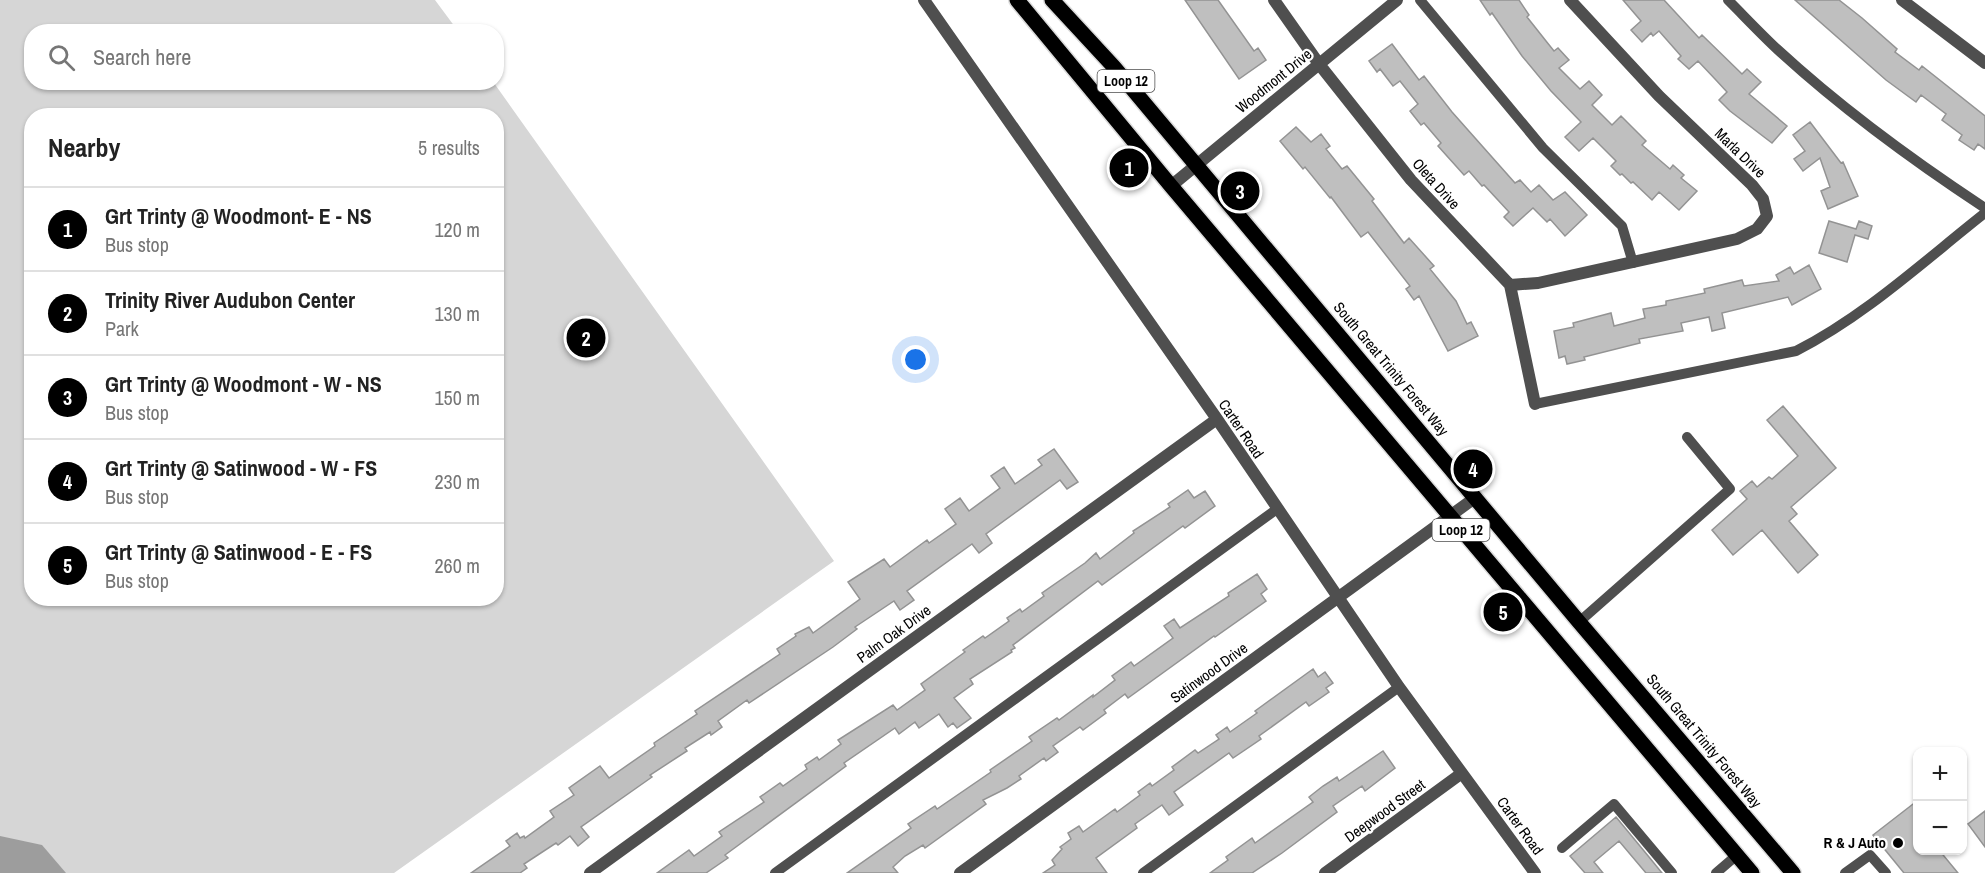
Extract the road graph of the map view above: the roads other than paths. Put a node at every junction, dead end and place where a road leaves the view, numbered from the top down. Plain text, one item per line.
1 (924, 0) edge
2 (1017, 0) edge
3 (1052, 0) edge
4 (1274, 0) edge
5 (1397, 0) edge
6 (1420, 0) edge
7 (1570, 0) edge
8 (1728, 0) edge
9 (1902, 0) edge
10 (1985, 63) edge
11 (1319, 64) junction
12 (1196, 166) junction
13 (1171, 186) junction
14 (1985, 208) edge
15 (1985, 213) edge
16 (1633, 263) junction
17 (1510, 285) junction
18 (1535, 404) joint
19 (1216, 419) junction
20 (1687, 437) dead end
21 (1476, 497) junction
22 (1277, 508) junction
23 (1450, 516) junction
24 (1337, 598) junction
25 (1579, 622) junction
26 (1399, 687) junction
27 (1462, 772) junction
28 (1562, 848) dead end
29 (1737, 855) junction
30 (590, 873) edge
31 (775, 873) edge
32 (960, 873) edge
33 (1143, 873) edge
34 (1325, 873) edge
35 (1535, 873) edge
36 (1672, 873) edge
37 (1716, 873) edge
38 (1752, 873) edge
39 (1793, 873) edge
40 (1845, 873) edge
41 (1886, 873) edge

1 - 19 street, Carter Road
2 - 13 main road, Loop 12
3 - 12 main road, South Great Trinity Forest Way / Loop 12
4 - 11 street, Oleta Drive
5 - 11 street, Woodmont Drive
6 - 16 lane
7 - 16 street, Marla Drive
8 - 14 lane
9 - 10 street
11 - 12 street, Woodmont Drive
11 - 17 street, Oleta Drive
12 - 13 street, Woodmont Drive
12 - 21 main road, South Great Trinity Forest Way / Loop 12
13 - 23 main road, Loop 12
15 - 18 lane
16 - 17 street, Marla Drive
17 - 18 street
19 - 22 street, Carter Road
19 - 30 street, Palm Oak Drive
20 - 25 lane
21 - 23 street, Satinwood Drive
21 - 25 main road, South Great Trinity Forest Way / Loop 12
22 - 24 street, Carter Road
22 - 31 lane
23 - 24 street, Satinwood Drive
23 - 29 main road, Loop 12
24 - 26 street, Carter Road
24 - 32 street, Satinwood Drive
25 - 39 main road, South Great Trinity Forest Way / Loop 12
26 - 27 street, Carter Road
26 - 33 lane
27 - 34 street, Deepwood Street
27 - 35 street, Carter Road
28 - 36 lane
29 - 37 lane
29 - 38 main road, Loop 12
40 - 41 lane

